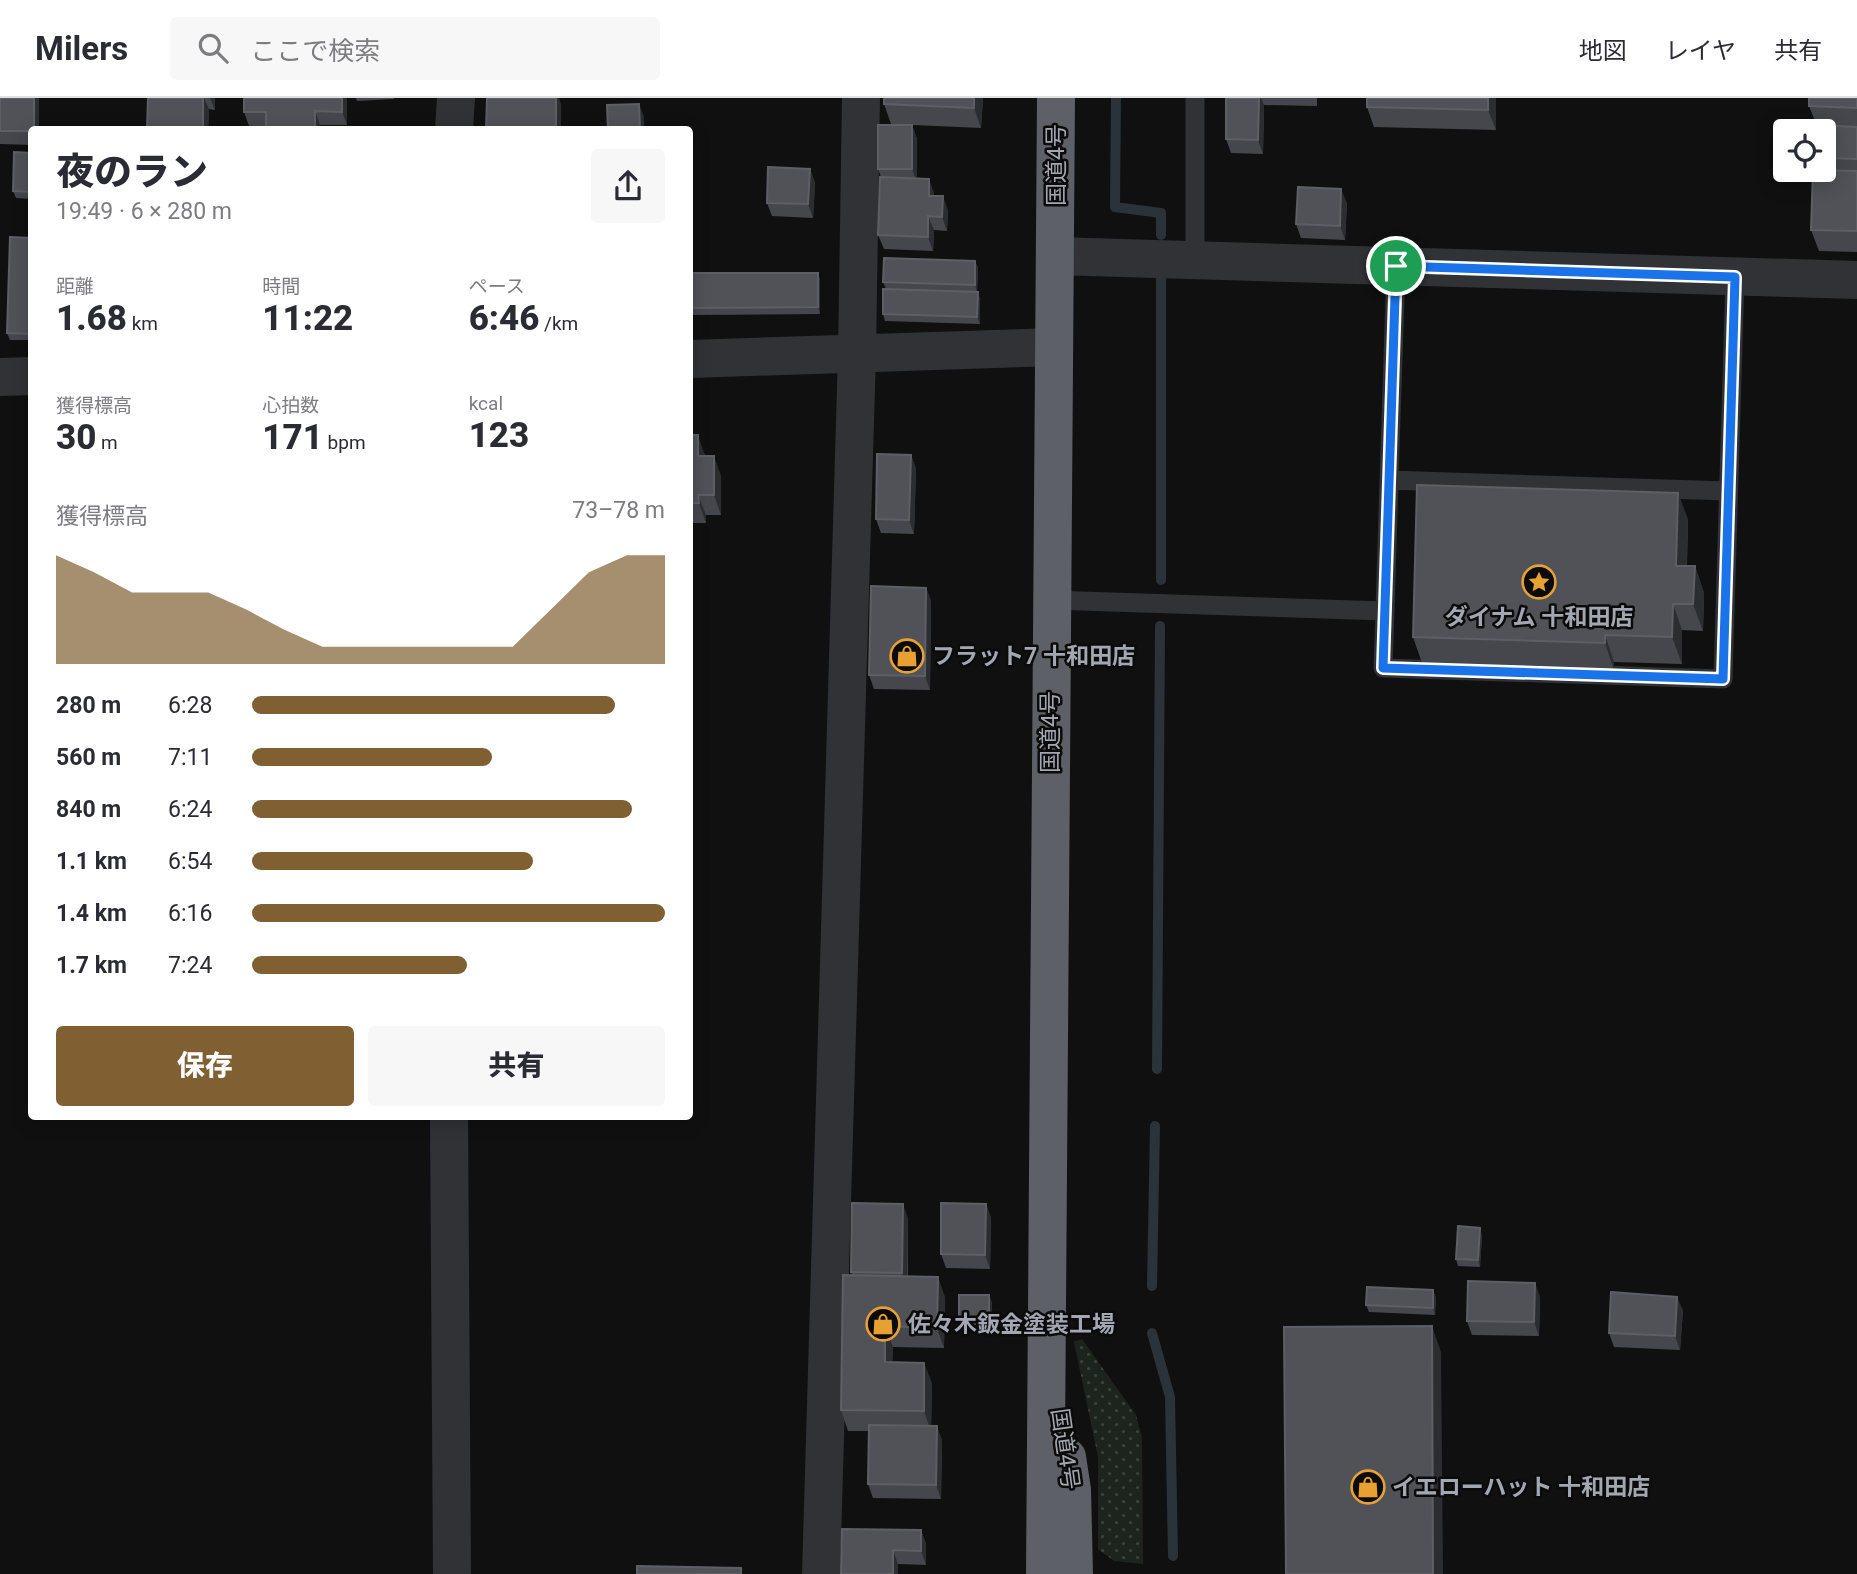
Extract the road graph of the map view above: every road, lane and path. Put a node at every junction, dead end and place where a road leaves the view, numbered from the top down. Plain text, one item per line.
1 (456, 98) edge
2 (861, 98) edge
3 (1056, 98) edge
4 (1195, 98) edge
5 (454, 126) edge
6 (1056, 256) junction
7 (1195, 260) junction
8 (1396, 266) junction
9 (1735, 277) junction
10 (1857, 280) edge
11 (1054, 347) junction
12 (857, 354) junction
13 (693, 359) edge
14 (28, 376) edge
15 (0, 377) edge
16 (1389, 480) junction
17 (1728, 491) junction
18 (1051, 600) junction
19 (1385, 611) junction
20 (449, 1120) edge
21 (1046, 1324) junction
22 (452, 1574) edge
23 (821, 1574) edge
24 (1045, 1574) edge
25 (1074, 1574) edge

1 - 5 street
2 - 12 street
3 - 6 highway, 国道4号
4 - 7 lane
6 - 7 street
6 - 11 highway, 国道4号
7 - 8 street
8 - 9 street
8 - 16 lane
9 - 10 street
9 - 17 lane
11 - 12 street
11 - 18 highway, 国道4号
12 - 13 street
12 - 23 street
14 - 15 street
16 - 17 lane
16 - 19 lane
17 - 19 lane
18 - 19 lane
18 - 21 highway, 国道4号
20 - 22 street
21 - 24 highway, 国道4号
21 - 25 highway, 国道4号

